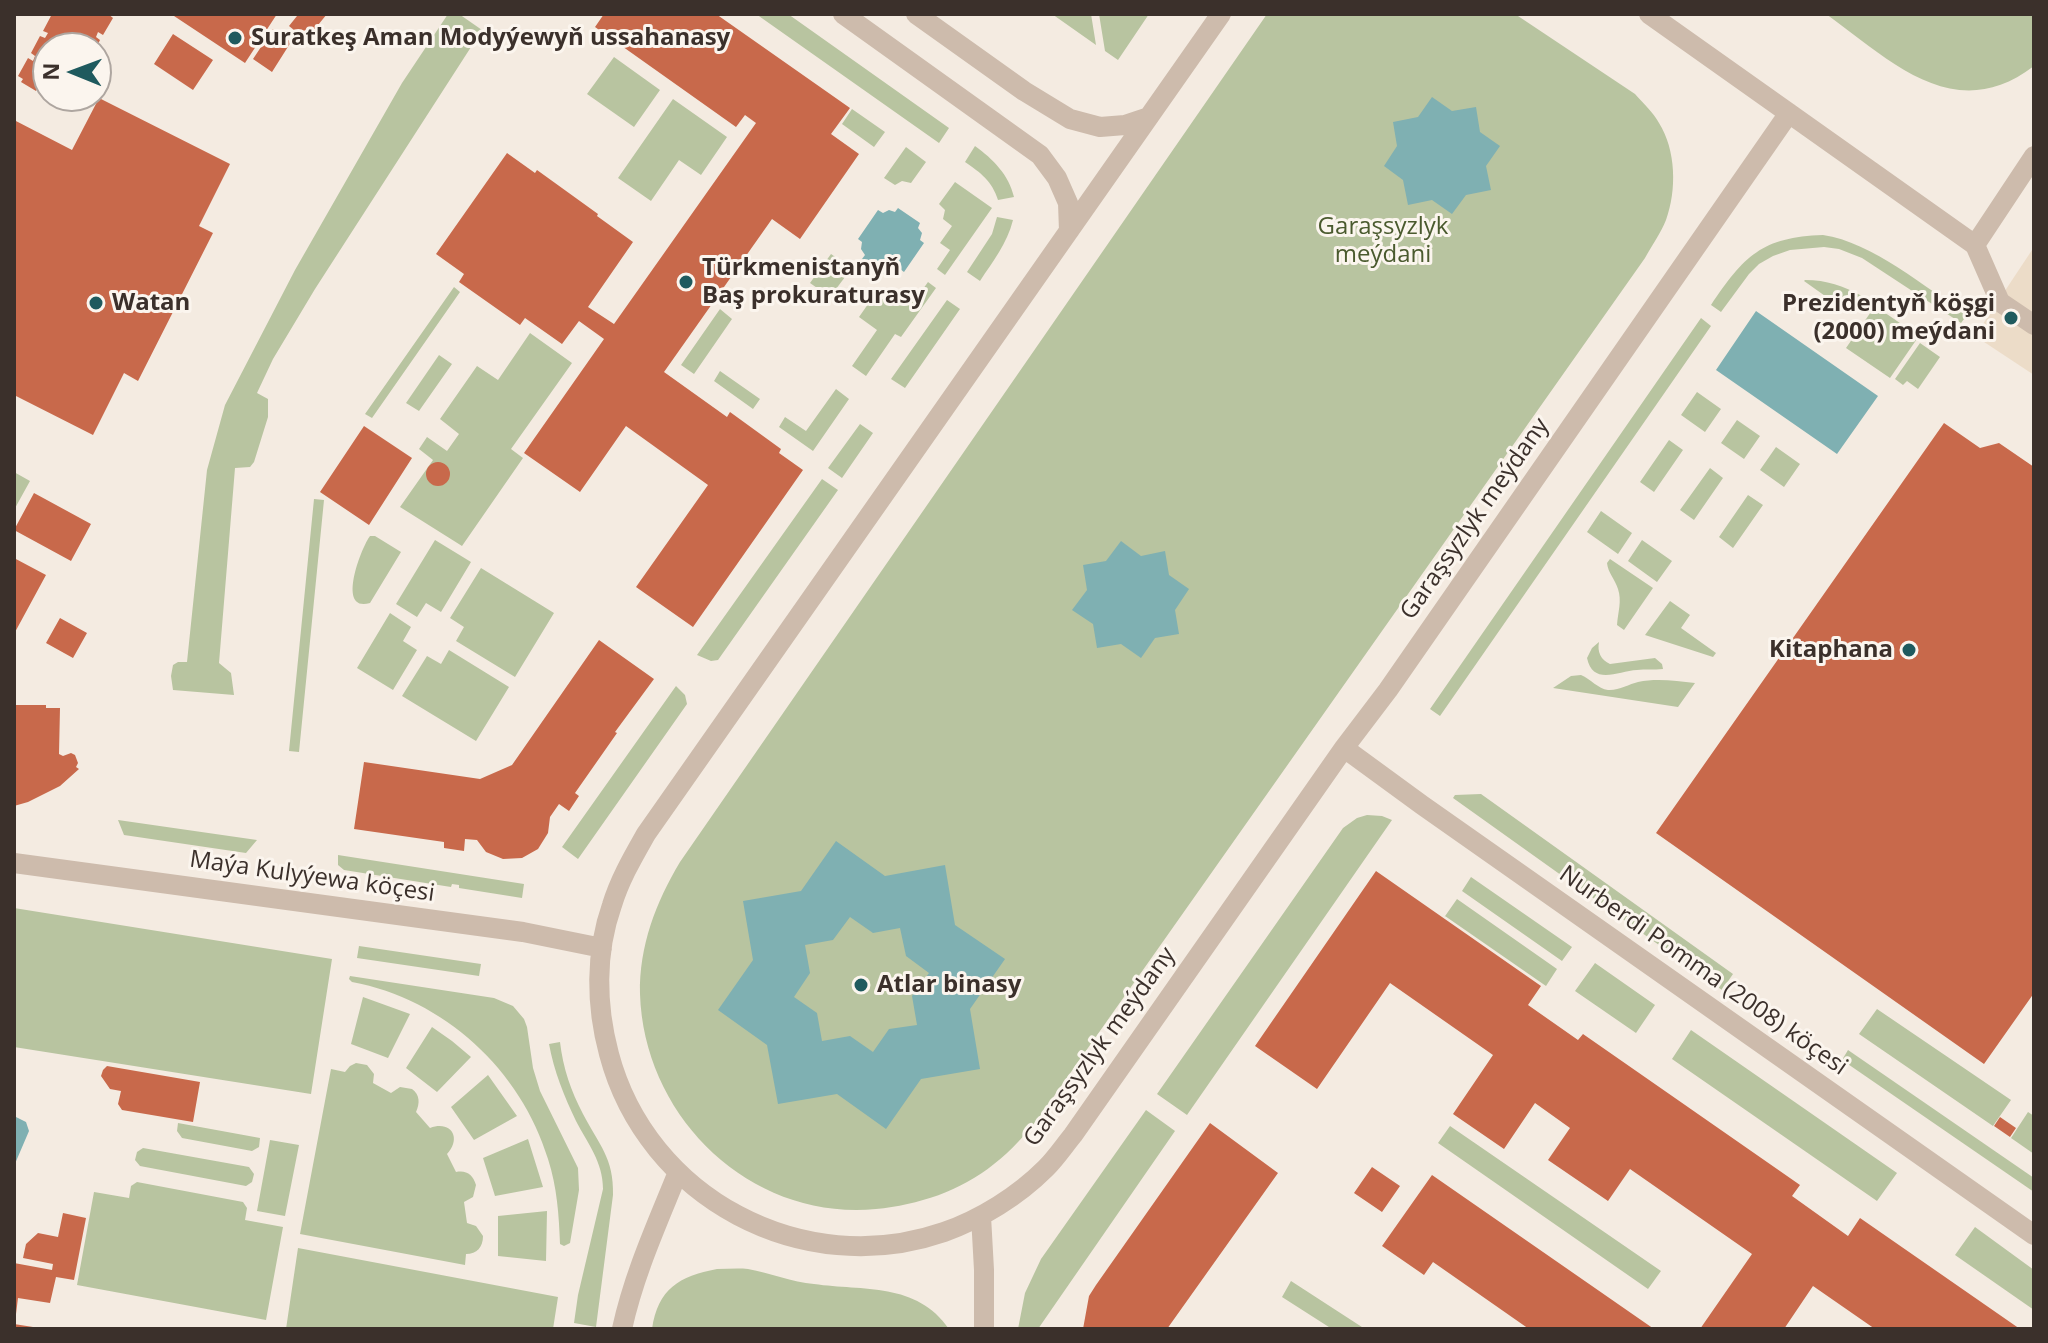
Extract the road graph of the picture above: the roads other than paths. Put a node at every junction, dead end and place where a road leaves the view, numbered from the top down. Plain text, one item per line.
1 (843, 14) edge
2 (916, 14) edge
3 (1221, 14) edge
4 (1649, 14) edge
5 (1789, 113) junction
6 (1149, 117) junction
7 (2034, 156) edge
8 (1069, 231) junction
9 (1975, 245) junction
10 (2034, 325) edge
11 (1344, 748) junction
12 (14, 863) edge
13 (602, 948) junction
14 (678, 1172) junction
15 (981, 1216) junction
16 (2034, 1235) edge
17 (622, 1329) edge
18 (984, 1329) edge

1 - 8 street
2 - 6 street
3 - 6 street, Garaşsyzlyk meýdany
4 - 5 street
5 - 9 street
5 - 11 street, Garaşsyzlyk meýdany
6 - 8 street, Garaşsyzlyk meýdany
7 - 9 street
8 - 13 street, Garaşsyzlyk meýdany
9 - 10 street
11 - 15 street, Garaşsyzlyk meýdany
11 - 16 street, Nurberdi Pomma (2008) köçesi
12 - 13 street, Maýa Kulyýewa köçesi
13 - 14 street, Garaşsyzlyk meýdany
14 - 15 street, Garaşsyzlyk meýdany
14 - 17 street
15 - 18 street

